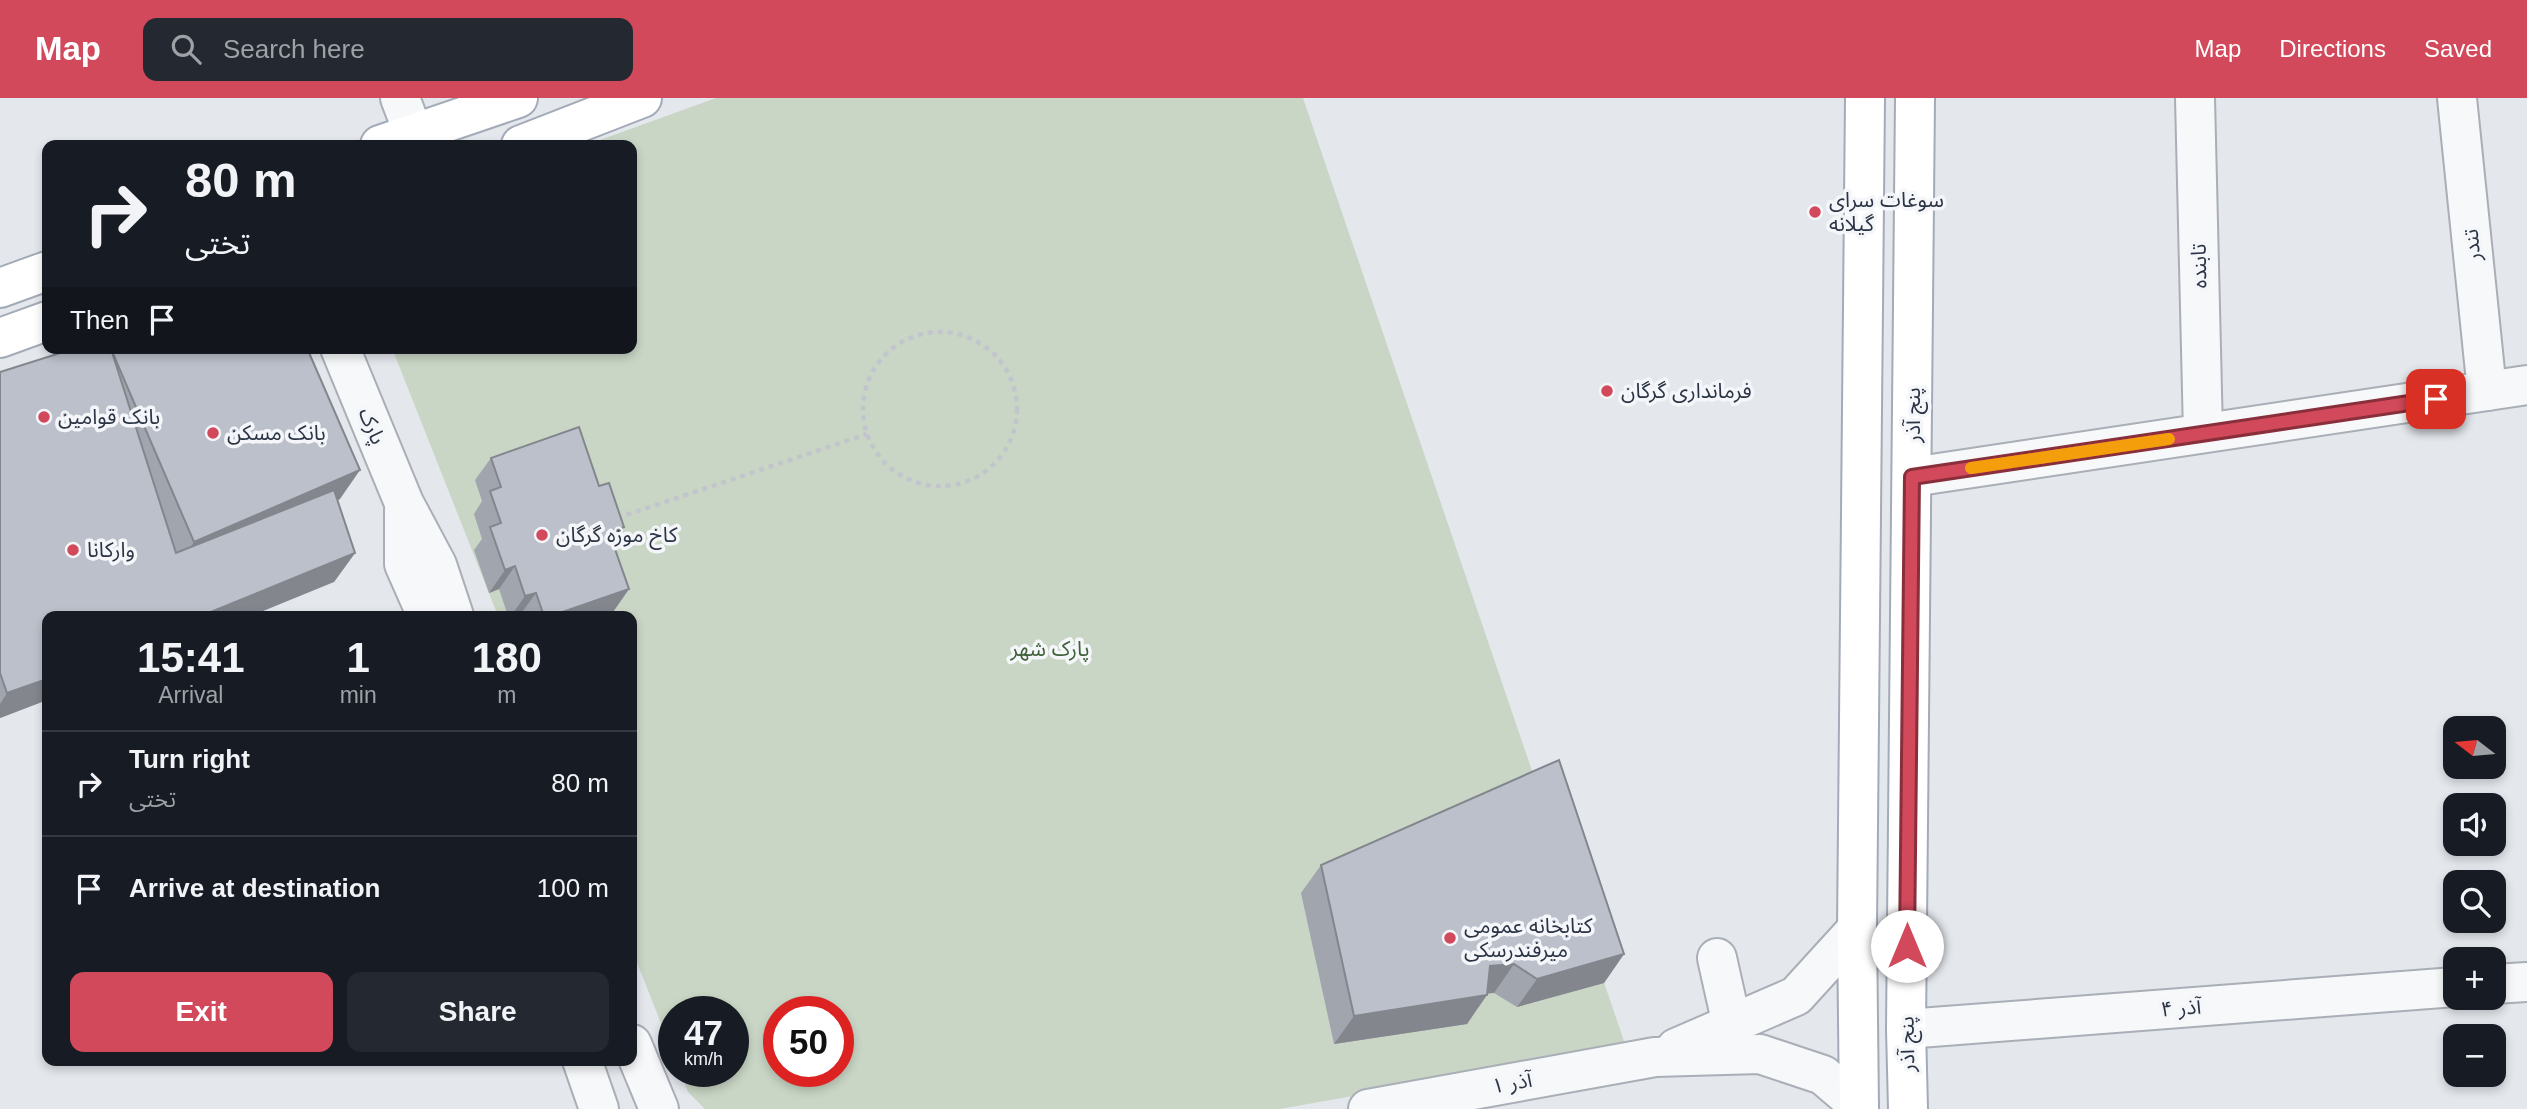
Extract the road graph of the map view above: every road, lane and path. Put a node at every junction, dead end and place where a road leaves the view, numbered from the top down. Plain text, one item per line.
1 (518, 98) edge
2 (642, 98) edge
3 (1865, 98) edge
4 (1915, 98) edge
5 (2195, 98) edge
6 (2457, 98) edge
7 (398, 125) edge
8 (534, 140) edge
9 (42, 273) edge
10 (0, 288) edge
11 (42, 323) edge
12 (0, 338) edge
13 (342, 354) edge
14 (2527, 385) edge
15 (2487, 391) junction
16 (2203, 433) junction
17 (867, 434) junction
18 (1912, 477) junction
19 (612, 520) edge
20 (421, 564) junction
21 (426, 611) edge
22 (451, 611) edge
23 (1857, 929) junction
24 (1717, 958) dead end
25 (2527, 982) edge
26 (2506, 983) edge
27 (2443, 988) edge
28 (1732, 1024) junction
29 (1906, 1028) junction
30 (637, 1056) edge
31 (1655, 1057) junction
32 (584, 1066) edge
33 (1454, 1101) edge
34 (1859, 1108) edge
35 (599, 1109) edge
36 (659, 1109) edge
37 (1368, 1109) edge
38 (1908, 1109) edge

1 - 7 main road
2 - 8 main road
3 - 23 main road
4 - 18 main road, پنج آذر
5 - 16 street, تابنده
6 - 15 street, تندر
9 - 10 main road
11 - 12 main road
13 - 20 street, پارک
14 - 15 street
15 - 16 street
16 - 18 street
17 - 17 path
17 - 19 path
18 - 29 main road, پنج آذر
20 - 21 street
20 - 22 street
23 - 28 street
23 - 34 main road
24 - 28 street
25 - 26 street
27 - 29 street, آذر ۴
28 - 31 street
29 - 38 main road, پنج آذر
30 - 36 street
31 - 33 street, ۱ آذر
31 - 34 street
32 - 35 street
33 - 37 street, ۱ آذر

